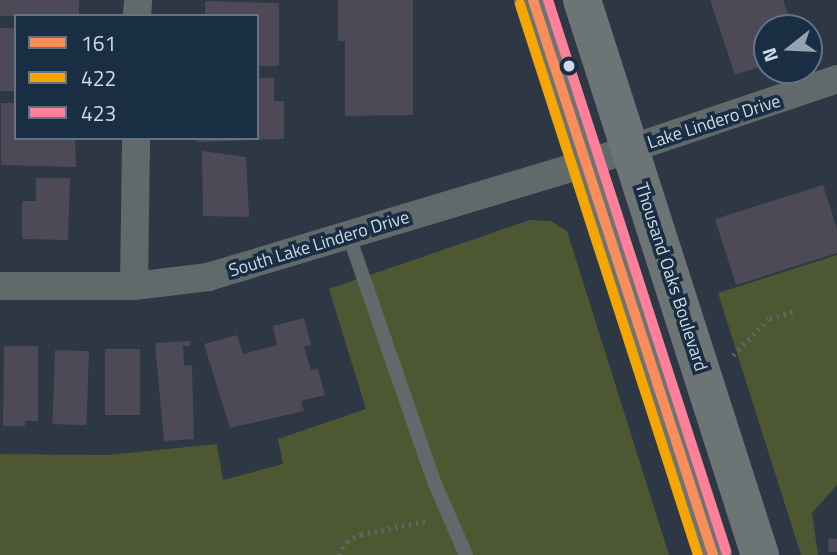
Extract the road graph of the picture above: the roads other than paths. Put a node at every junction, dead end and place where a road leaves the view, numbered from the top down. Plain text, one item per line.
1 (533, 0) edge
2 (582, 0) edge
3 (837, 79) edge
4 (136, 140) edge
5 (630, 149) junction
6 (588, 163) junction
7 (349, 236) junction
8 (0, 286) edge
9 (134, 286) junction
10 (466, 555) edge
11 (713, 555) edge
12 (760, 555) edge

1 - 6 main road
2 - 5 main road, Thousand Oaks Boulevard
3 - 5 street, Lake Lindero Drive
4 - 9 street
5 - 6 street, South Lake Lindero Drive
5 - 12 main road, Thousand Oaks Boulevard
6 - 7 street, South Lake Lindero Drive
6 - 11 main road
7 - 9 street, South Lake Lindero Drive
7 - 10 lane
8 - 9 street, South Lake Lindero Drive

